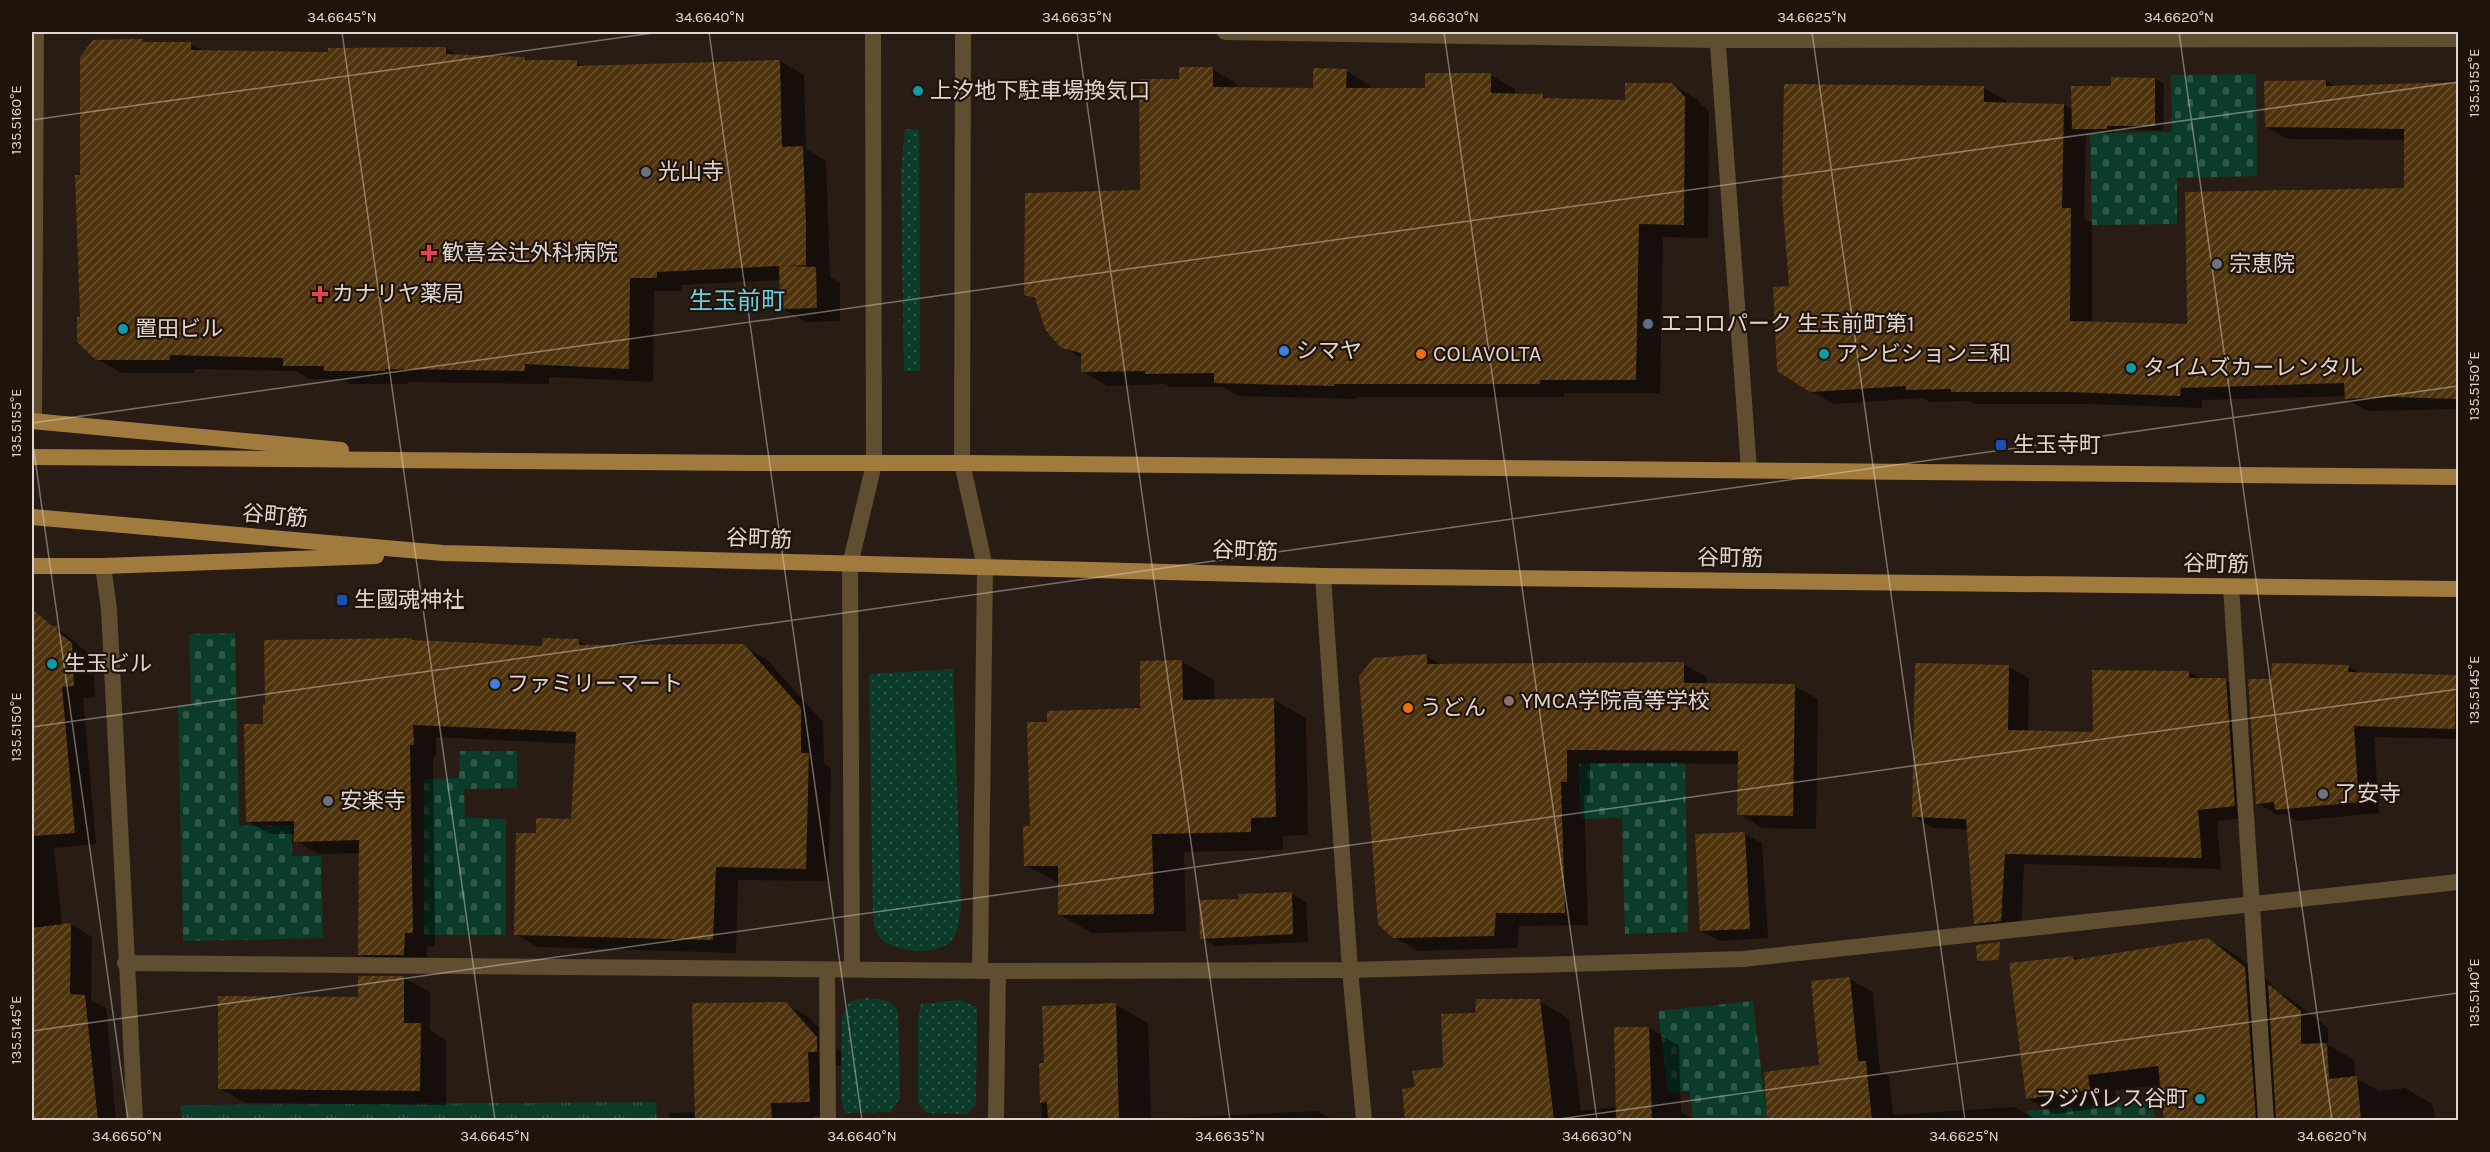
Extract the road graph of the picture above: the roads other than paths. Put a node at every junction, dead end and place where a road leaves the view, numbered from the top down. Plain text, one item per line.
1 (36, 32) edge
2 (873, 32) edge
3 (963, 32) edge
4 (1226, 32) edge
5 (1717, 36) edge
6 (2458, 39) edge
7 (33, 421) edge
8 (32, 457) edge
9 (452, 460) junction
10 (962, 463) junction
11 (874, 464) junction
12 (1749, 470) junction
13 (2458, 477) edge
14 (32, 517) edge
15 (443, 553) junction
16 (850, 565) junction
17 (32, 566) edge
18 (103, 566) junction
19 (985, 567) junction
20 (1323, 576) junction
21 (2231, 587) junction
22 (2458, 589) edge
23 (2458, 882) edge
24 (2250, 905) junction
25 (125, 963) junction
26 (852, 969) junction
27 (827, 970) junction
28 (1350, 970) junction
29 (980, 971) junction
30 (998, 971) junction
31 (135, 1120) edge
32 (828, 1120) edge
33 (996, 1120) edge
34 (1364, 1120) edge
35 (2266, 1120) edge

1 - 7 street
2 - 11 street
3 - 10 street
4 - 5 street
5 - 6 street
5 - 12 street
7 - 9 main road
8 - 9 main road
9 - 11 main road
10 - 11 main road
10 - 12 main road
10 - 19 street
11 - 16 street
12 - 13 main road
14 - 15 main road, 谷町筋
15 - 16 main road, 谷町筋
15 - 18 main road
16 - 19 main road, 谷町筋
16 - 26 street
17 - 18 main road
18 - 25 street
19 - 20 main road, 谷町筋
19 - 29 street
20 - 21 main road, 谷町筋
20 - 28 street
21 - 22 main road, 谷町筋
21 - 24 street
23 - 24 street
24 - 28 street
24 - 35 street
25 - 27 street
25 - 31 street
26 - 27 street
26 - 29 street
27 - 32 street
28 - 30 street
28 - 34 street
29 - 30 street
30 - 33 street

